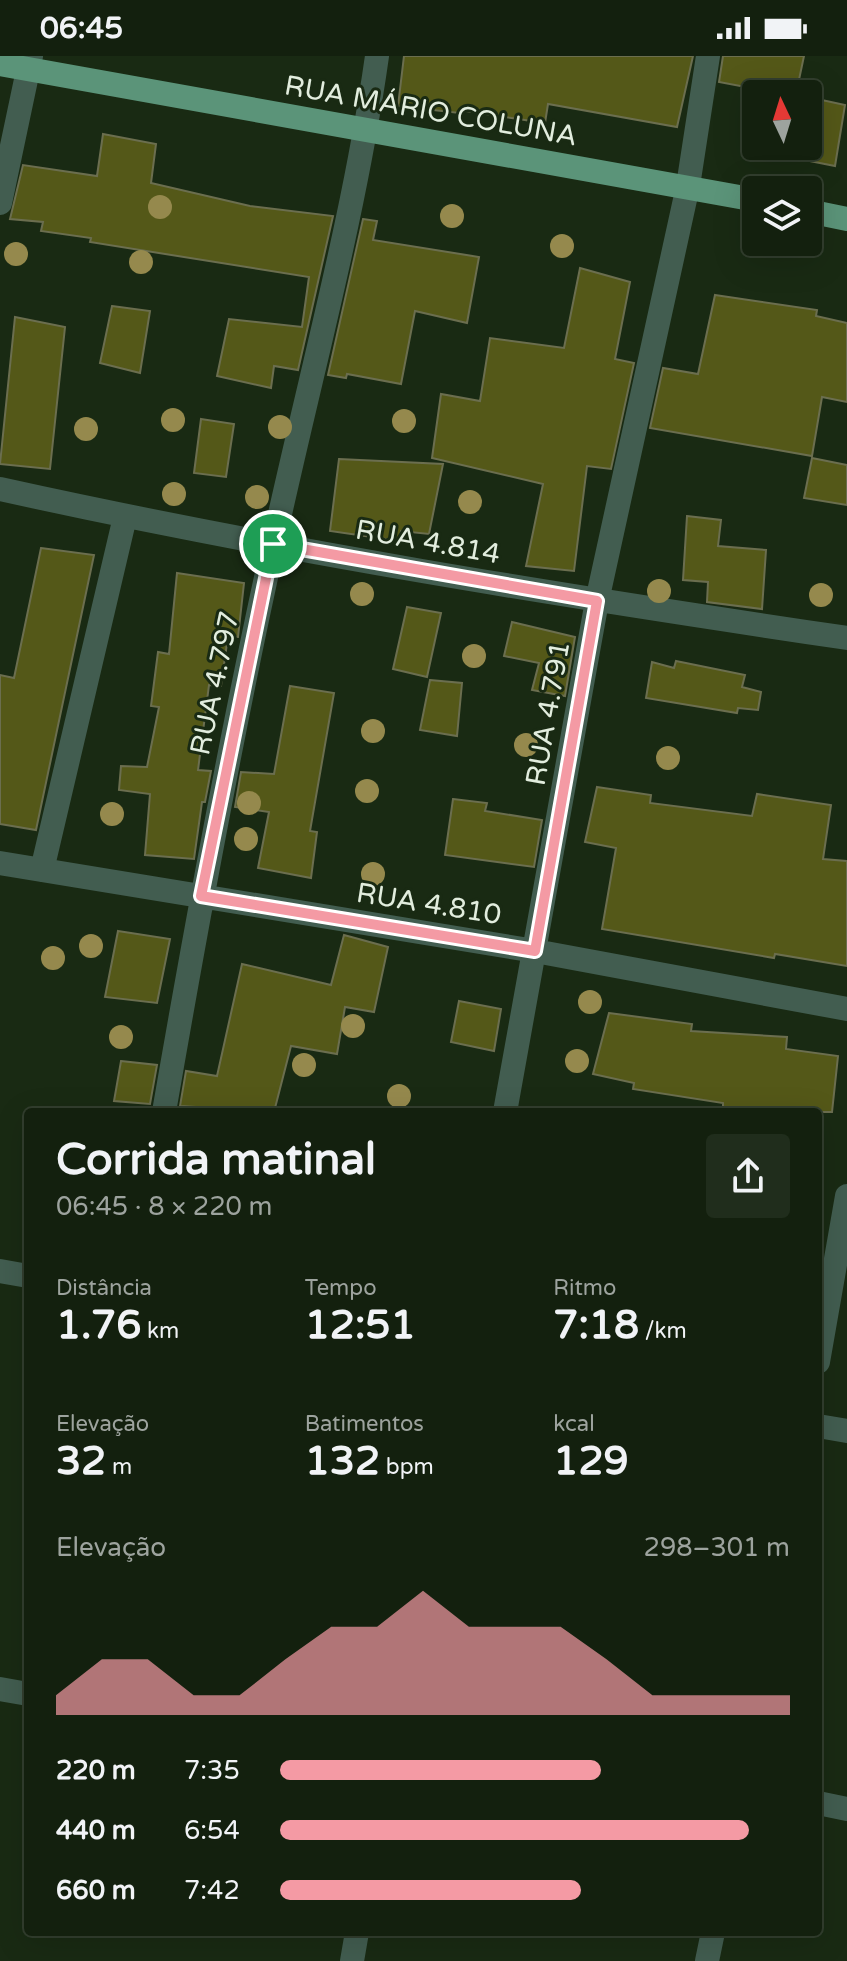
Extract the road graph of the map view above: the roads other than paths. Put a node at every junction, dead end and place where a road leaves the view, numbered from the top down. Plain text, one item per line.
1 (377, 56) edge
2 (708, 56) edge
3 (30, 62) edge
4 (0, 64) edge
5 (367, 129) junction
6 (688, 186) junction
7 (742, 197) edge
8 (0, 203) edge
9 (822, 214) edge
10 (847, 219) edge
11 (0, 489) edge
12 (125, 517) junction
13 (273, 544) junction
14 (597, 601) junction
15 (847, 638) edge
16 (0, 863) edge
17 (42, 870) junction
18 (201, 896) junction
19 (535, 951) junction
20 (847, 1009) edge
21 (165, 1108) edge
22 (506, 1108) edge
23 (847, 1196) edge
24 (0, 1271) edge
25 (24, 1275) edge
26 (822, 1339) edge
27 (822, 1427) edge
28 (847, 1431) edge
29 (0, 1689) edge
30 (24, 1693) edge
31 (822, 1804) edge
32 (847, 1809) edge
33 (356, 1936) edge
34 (712, 1936) edge
35 (352, 1961) edge
36 (707, 1961) edge

1 - 5 street, RUA 4.797
2 - 6 street, RUA 4.791
3 - 4 main road, RUA MÁRIO COLUNA
3 - 5 main road, RUA MÁRIO COLUNA
3 - 8 street
5 - 6 main road, RUA MÁRIO COLUNA
5 - 13 street, RUA 4.797
6 - 7 main road, RUA MÁRIO COLUNA
6 - 14 street, RUA 4.791
9 - 10 main road
11 - 12 street, RUA 4.814
12 - 13 street, RUA 4.814
12 - 17 street
13 - 14 street, RUA 4.814
13 - 18 street, RUA 4.797
14 - 15 street, RUA 4.814
14 - 19 street, RUA 4.791
16 - 17 street, RUA 4.810
17 - 18 street, RUA 4.810
18 - 19 street, RUA 4.810
18 - 21 street, RUA 4.797
19 - 20 street, RUA 4.810
19 - 22 street, RUA 4.791
23 - 26 street
24 - 25 street
27 - 28 street
29 - 30 street
31 - 32 street
33 - 35 street
34 - 36 street

